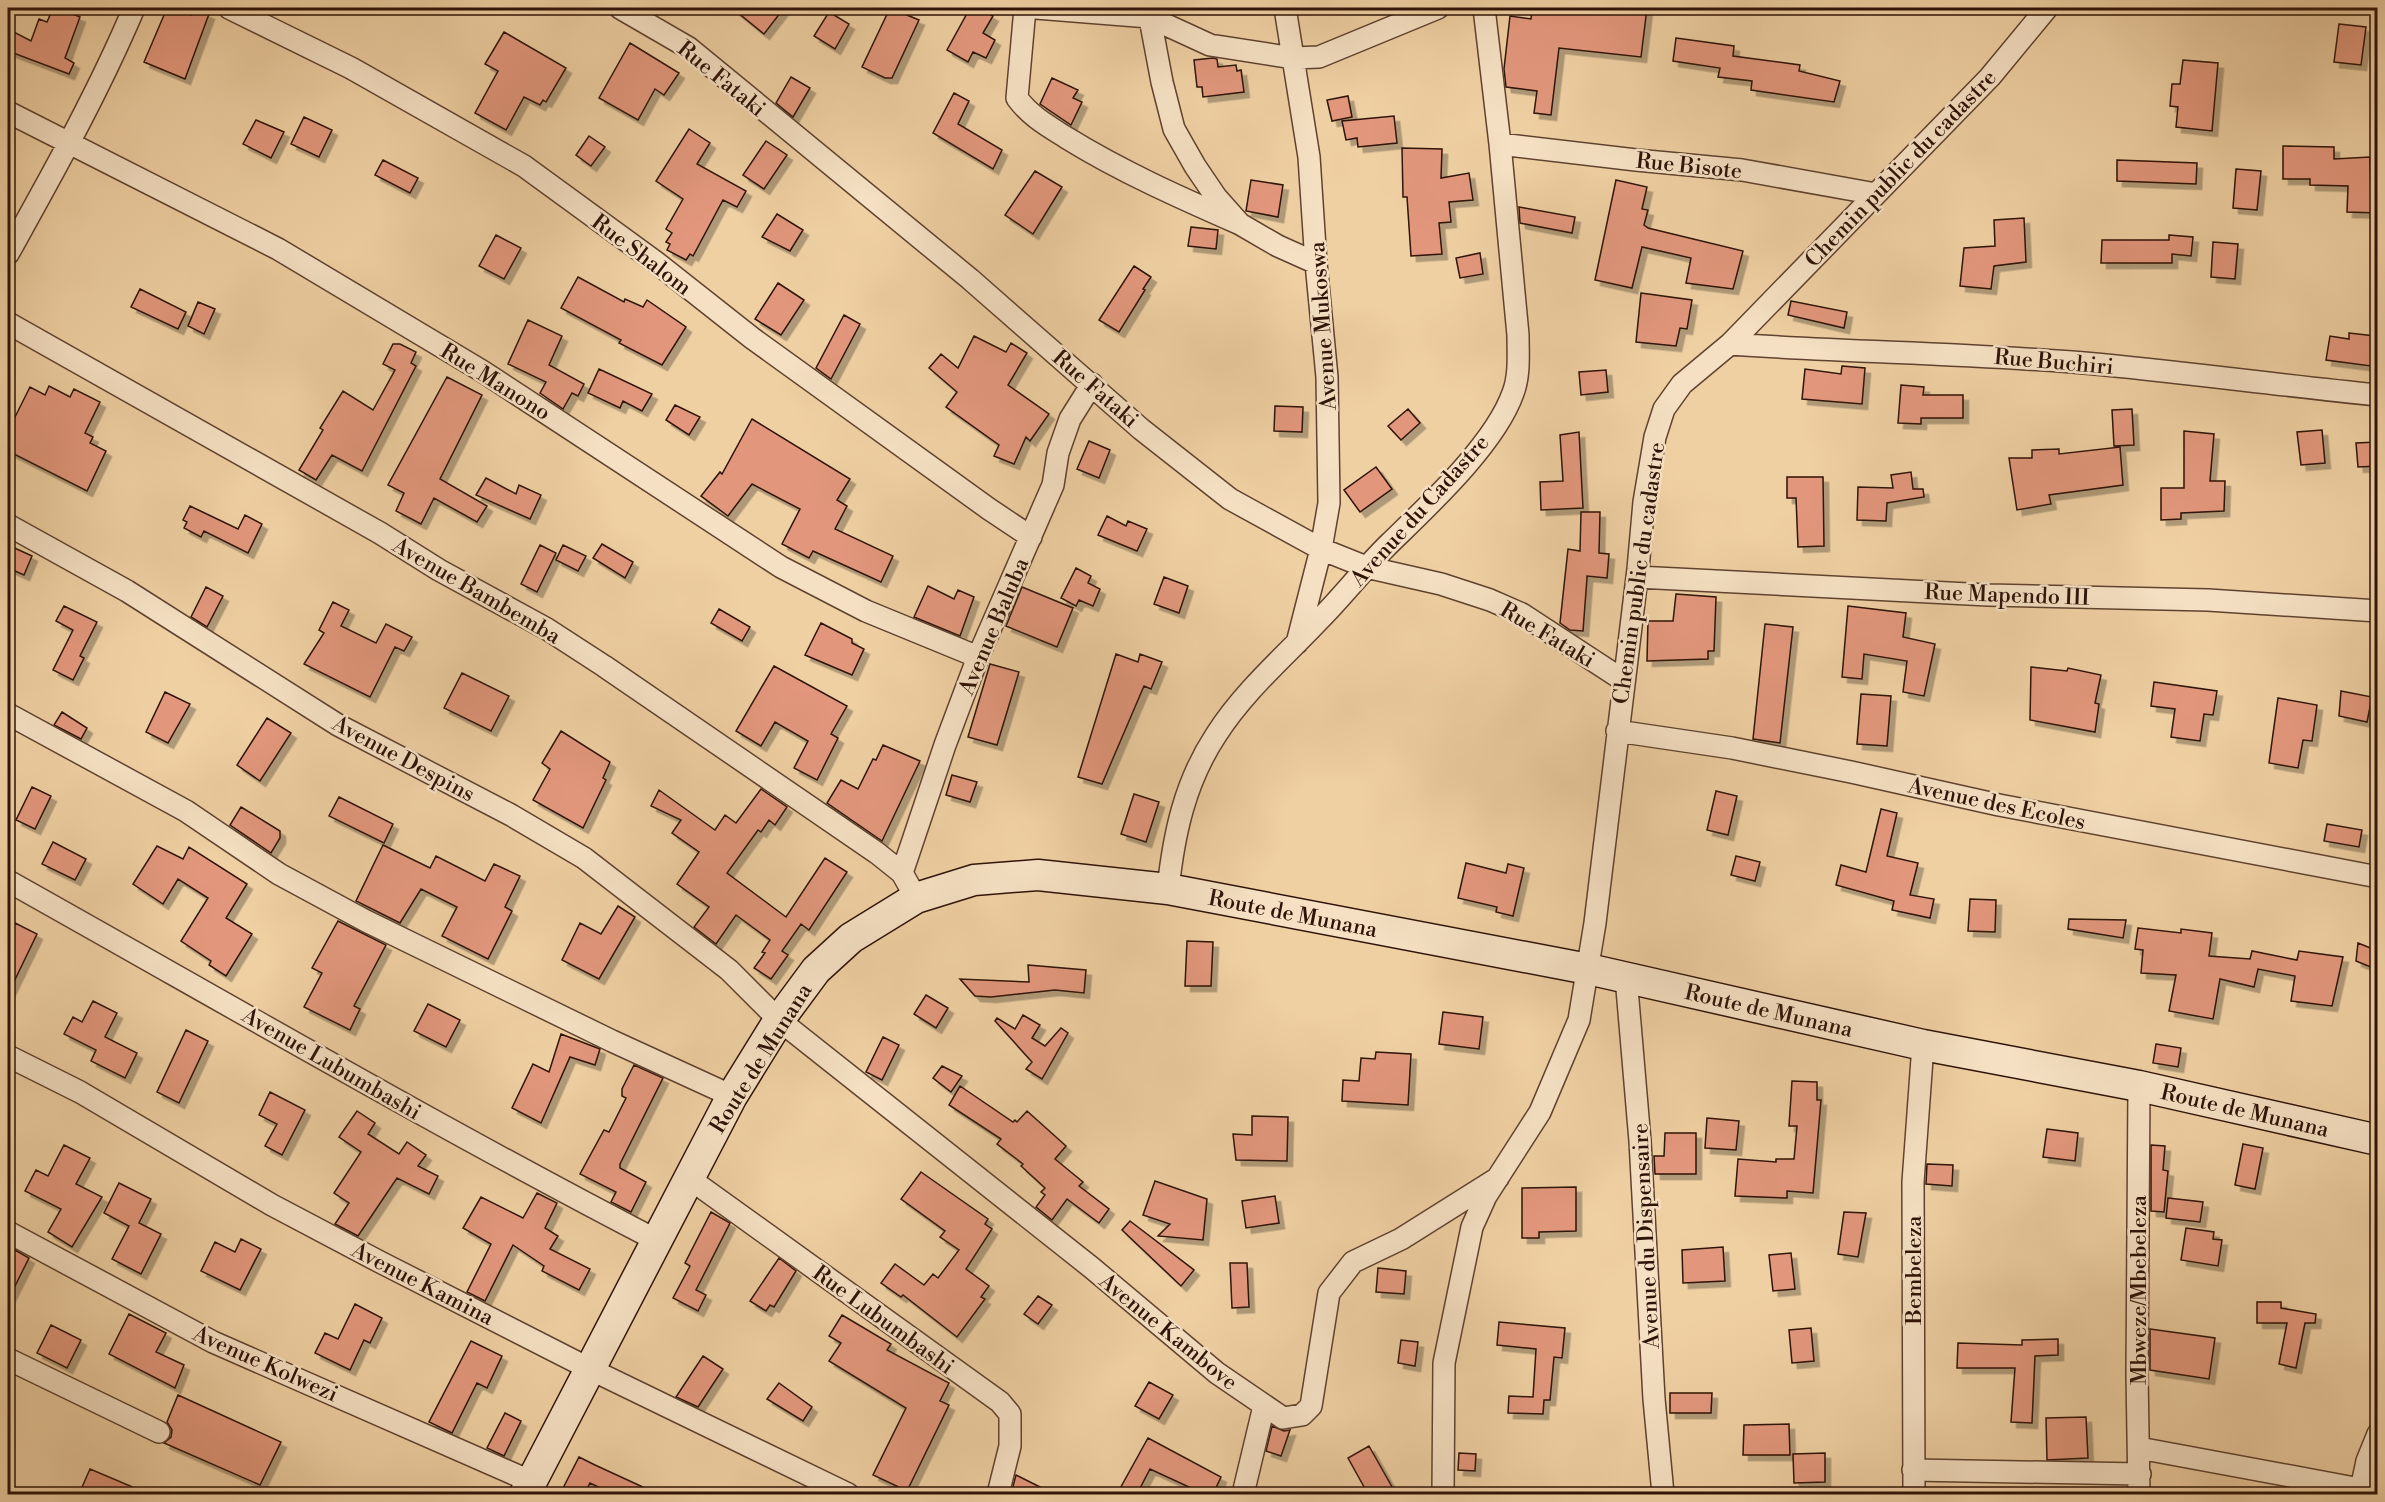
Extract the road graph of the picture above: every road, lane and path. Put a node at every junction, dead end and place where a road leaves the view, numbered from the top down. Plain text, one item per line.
1 (134, 8) edge
2 (229, 8) edge
3 (620, 8) edge
4 (1025, 8) edge
5 (1036, 8) edge
6 (1285, 8) edge
7 (1438, 8) edge
8 (1484, 8) edge
9 (2047, 8) edge
10 (1149, 12) edge
11 (1293, 58) junction
12 (8, 112) edge
13 (69, 144) junction
14 (1500, 144) junction
15 (1876, 194) junction
16 (1240, 224) junction
17 (8, 254) edge
18 (1316, 263) junction
19 (8, 323) edge
20 (1730, 344) junction
21 (1092, 384) junction
22 (2378, 395) edge
23 (8, 525) edge
24 (1031, 537) junction
25 (1321, 549) junction
26 (1366, 567) junction
27 (1637, 577) junction
28 (2378, 611) edge
29 (1297, 644) junction
30 (978, 657) junction
31 (1623, 680) junction
32 (8, 714) edge
33 (1617, 731) junction
34 (2378, 878) edge
35 (8, 881) edge
36 (909, 885) junction
37 (1168, 889) junction
38 (1588, 969) junction
39 (1626, 977) junction
40 (779, 1020) junction
41 (1923, 1045) junction
42 (8, 1056) edge
43 (2139, 1086) junction
44 (732, 1096) junction
45 (2378, 1140) edge
46 (1498, 1178) junction
47 (690, 1179) junction
48 (8, 1232) edge
49 (658, 1241) junction
50 (8, 1359) edge
51 (590, 1369) junction
52 (1264, 1406) junction
53 (159, 1432) dead end
54 (2378, 1434) edge
55 (2139, 1448) junction
56 (1913, 1470) junction
57 (2139, 1484) edge
58 (528, 1488) edge
59 (2360, 1492) edge
60 (848, 1494) edge
61 (998, 1494) edge
62 (1244, 1494) edge
63 (1443, 1494) edge
64 (1663, 1494) edge
65 (1914, 1494) edge

1 - 13 street
2 - 24 street, Rue Shalom
3 - 21 street, Rue Fataki
4 - 16 street
5 - 10 street
6 - 11 street, Avenue Mukoswa
7 - 11 street
8 - 14 street, Avenue du Cadastre
9 - 15 street, Chemin public du cadastre
10 - 11 street
10 - 16 street
11 - 18 street, Avenue Mukoswa
12 - 13 street, Rue Manono
13 - 17 street
13 - 30 street, Rue Manono
14 - 15 street, Rue Bisote
14 - 26 street, Avenue du Cadastre
15 - 20 street, Chemin public du cadastre
16 - 18 street
18 - 25 street, Avenue Mukoswa
19 - 36 street, Avenue Bambemba
20 - 22 street, Rue Buchiri
20 - 27 street, Chemin public du cadastre
21 - 24 street, Avenue Baluba
21 - 25 street, Rue Fataki
23 - 40 street, Avenue Despins
24 - 30 street, Avenue Baluba
25 - 26 street, Rue Fataki
25 - 29 street, Avenue Mukoswa
26 - 29 street, Avenue du Cadastre
26 - 31 street, Rue Fataki
27 - 28 street, Rue Mapendo III
27 - 31 street, Chemin public du cadastre
29 - 37 street, Avenue du Cadastre
30 - 36 street, Avenue Baluba
31 - 33 street, Chemin public du cadastre
32 - 44 street
33 - 34 street, Avenue des Ecoles
33 - 38 street, Chemin public du cadastre
35 - 49 street, Avenue Lubumbashi
36 - 37 main road, Route de Munana
36 - 40 main road, Route de Munana
37 - 38 main road, Route de Munana
38 - 39 main road, Route de Munana
38 - 46 street, Chemin public du cadastre
39 - 41 main road, Route de Munana
39 - 64 street, Avenue du Dispensaire
40 - 44 main road, Route de Munana
40 - 52 street, Avenue Kambove
41 - 43 main road, Route de Munana
41 - 56 street, Bembeleza
42 - 51 street, Avenue Kamina
43 - 45 main road, Route de Munana
43 - 55 street, Mbweze/Mbebeleza
44 - 47 main road, Route de Munana
46 - 52 street, Avenue Kambove
46 - 63 street, Chemin public du cadastre
47 - 49 main road, Route de Munana
47 - 61 street, Rue Lubumbashi
48 - 58 street, Avenue Kolwezi
49 - 51 main road, Route de Munana
50 - 53 street
51 - 58 main road, Route de Munana
51 - 60 street, Avenue Kamina
52 - 62 street
54 - 59 street
55 - 57 street, Mbweze/Mbebeleza
55 - 59 street
56 - 57 street
56 - 65 street, Bembeleza

